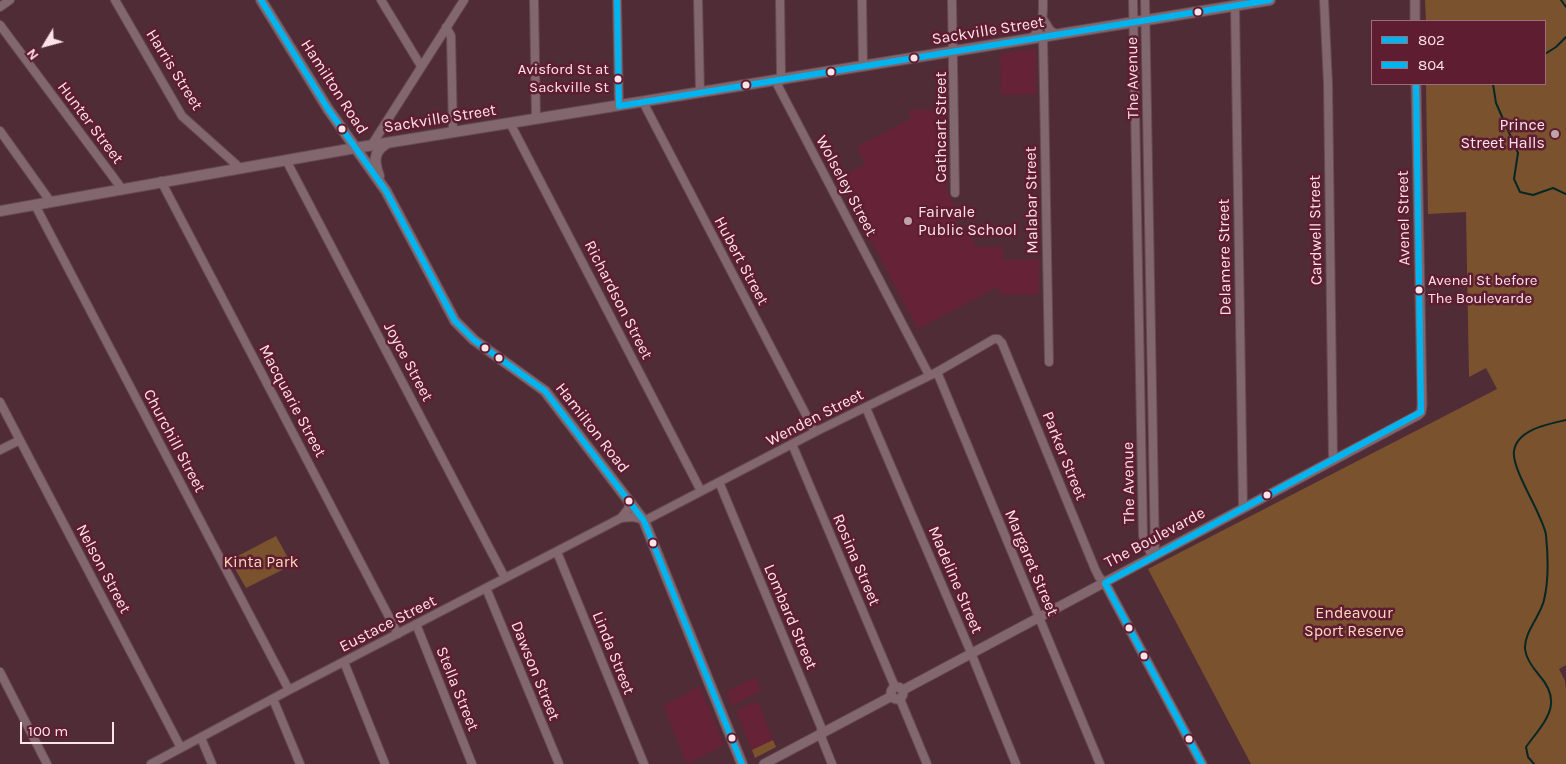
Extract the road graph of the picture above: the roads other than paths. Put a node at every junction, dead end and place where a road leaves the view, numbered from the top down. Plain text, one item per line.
1 (10, 0) edge
2 (115, 0) edge
3 (260, 0) edge
4 (381, 0) edge
5 (464, 0) edge
6 (534, 0) edge
7 (616, 0) edge
8 (698, 0) edge
9 (780, 0) edge
10 (862, 0) edge
11 (952, 0) edge
12 (1042, 0) edge
13 (1133, 0) edge
14 (1145, 0) edge
15 (1270, 0) edge
16 (1324, 0) edge
17 (1415, 0) edge
18 (1236, 3) edge
19 (0, 7) edge
20 (1043, 19) junction
21 (1415, 20) edge
22 (1145, 21) junction
23 (1134, 22) junction
24 (0, 25) edge
25 (446, 27) junction
26 (1057, 35) junction
27 (1044, 37) junction
28 (1031, 39) junction
29 (954, 52) junction
30 (421, 66) junction
31 (863, 66) junction
32 (779, 80) junction
33 (1416, 85) edge
34 (700, 93) junction
35 (643, 102) junction
36 (618, 106) junction
37 (536, 119) junction
38 (510, 123) junction
39 (0, 131) edge
40 (453, 132) junction
41 (387, 143) junction
42 (371, 146) junction
43 (356, 148) junction
44 (286, 160) junction
45 (240, 168) junction
46 (161, 181) junction
47 (122, 189) junction
48 (386, 191) junction
49 (955, 193) dead end
50 (50, 202) junction
51 (35, 205) junction
52 (0, 211) edge
53 (998, 339) joint
54 (1049, 362) dead end
55 (933, 374) junction
56 (0, 402) edge
57 (866, 408) junction
58 (1421, 412) joint
59 (815, 432) junction
60 (20, 440) junction
61 (792, 444) junction
62 (0, 450) edge
63 (1333, 460) junction
64 (719, 482) junction
65 (701, 491) junction
66 (630, 501) junction
67 (1243, 508) junction
68 (621, 518) junction
69 (643, 520) junction
70 (557, 552) junction
71 (1156, 555) junction
72 (505, 578) junction
73 (1105, 582) junction
74 (486, 588) junction
75 (1039, 618) junction
76 (416, 624) junction
77 (398, 634) junction
78 (971, 653) junction
79 (344, 662) junction
80 (0, 672) edge
81 (289, 690) junction
82 (898, 693) junction
83 (273, 699) junction
84 (822, 733) junction
85 (201, 738) junction
86 (181, 748) junction
87 (47, 764) edge
88 (150, 764) edge
89 (212, 764) edge
90 (300, 764) edge
91 (385, 764) edge
92 (472, 764) edge
93 (559, 764) edge
94 (644, 764) edge
95 (742, 764) edge
96 (764, 764) edge
97 (832, 764) edge
98 (927, 764) edge
99 (1016, 764) edge
100 (1100, 764) edge
101 (1202, 764) edge

1 - 19 street
2 - 45 street, Harris Street
3 - 43 main road, Hamilton Road
4 - 30 street
5 - 25 street
6 - 37 street
7 - 36 street
8 - 34 street
9 - 32 street, Wolseley Street
10 - 31 street
11 - 29 street, Cathcart Street
12 - 20 street
13 - 23 street, The Avenue
14 - 22 street, The Avenue
15 - 18 main road, Sackville Street
16 - 63 street, Cardwell Street
17 - 21 street
18 - 22 main road, Sackville Street
18 - 67 street, Delamere Street
20 - 26 street
20 - 28 street
22 - 23 main road, Sackville Street
22 - 71 street, The Avenue
23 - 26 main road, Sackville Street
23 - 71 street, The Avenue
24 - 47 street, Hunter Street
25 - 30 street
25 - 40 street
26 - 27 main road, Sackville Street
27 - 28 main road, Sackville Street
27 - 54 street, Malabar Street
28 - 29 main road, Sackville Street
29 - 31 main road, Sackville Street
29 - 49 street, Cathcart Street
30 - 42 street
31 - 32 main road, Sackville Street
32 - 34 main road, Sackville Street
32 - 55 street, Wolseley Street
33 - 58 street, Avenel Street
34 - 35 main road, Sackville Street
35 - 36 main road, Sackville Street
35 - 59 street, Hubert Street
36 - 37 main road, Sackville Street
37 - 38 main road, Sackville Street
38 - 40 main road, Sackville Street
38 - 65 street, Richardson Street
39 - 50 street
40 - 41 main road, Sackville Street
41 - 42 main road, Sackville Street
41 - 48 main road
42 - 43 main road, Sackville Street
43 - 44 main road, Sackville Street
43 - 48 main road, Hamilton Road
44 - 45 main road, Sackville Street
44 - 72 street, Joyce Street
45 - 46 main road, Sackville Street
46 - 47 main road, Sackville Street
46 - 77 street, Macquarie Street
47 - 50 main road, Sackville Street
48 - 66 main road, Hamilton Road
50 - 51 main road, Sackville Street
51 - 52 main road, Sackville Street
51 - 81 street, Churchill Street
53 - 55 street, Wenden Street
53 - 73 street, Parker Street
55 - 57 street, Wenden Street
55 - 75 street, Margaret Street
56 - 60 street, Nelson Street
57 - 59 street, Wenden Street
57 - 78 street, Madeline Street
58 - 63 street, The Boulevarde
59 - 61 street, Wenden Street
60 - 62 street
60 - 86 street, Nelson Street
61 - 64 street, Wenden Street
61 - 82 street, Rosina Street
63 - 67 street, The Boulevarde
64 - 65 street, Wenden Street
64 - 84 street, Lombard Street
65 - 69 street, Wenden Street
66 - 68 street
66 - 69 main road, Hamilton Road
67 - 71 street, The Boulevarde
68 - 69 street
68 - 70 street, Eustace Street
69 - 95 main road, Hamilton Road
70 - 72 street, Eustace Street
70 - 94 street, Linda Street
71 - 73 street, The Boulevarde
72 - 74 street, Eustace Street
73 - 75 street, The Boulevarde
73 - 101 street
74 - 76 street, Eustace Street
74 - 93 street, Dawson Street
75 - 78 street, The Boulevarde
75 - 100 street, Margaret Street
76 - 77 street, Eustace Street
76 - 92 street, Stella Street
77 - 79 street, Eustace Street
78 - 82 street, The Boulevarde
78 - 99 street, Madeline Street
79 - 81 street, Eustace Street
79 - 91 street
80 - 87 street
81 - 83 street, Eustace Street
82 - 84 street, The Boulevarde
82 - 98 street, Rosina Street
83 - 85 street, Eustace Street
83 - 90 street
84 - 96 street, The Boulevarde
84 - 97 street, Lombard Street
85 - 86 street, Eustace Street
85 - 89 street
86 - 88 street, Eustace Street

